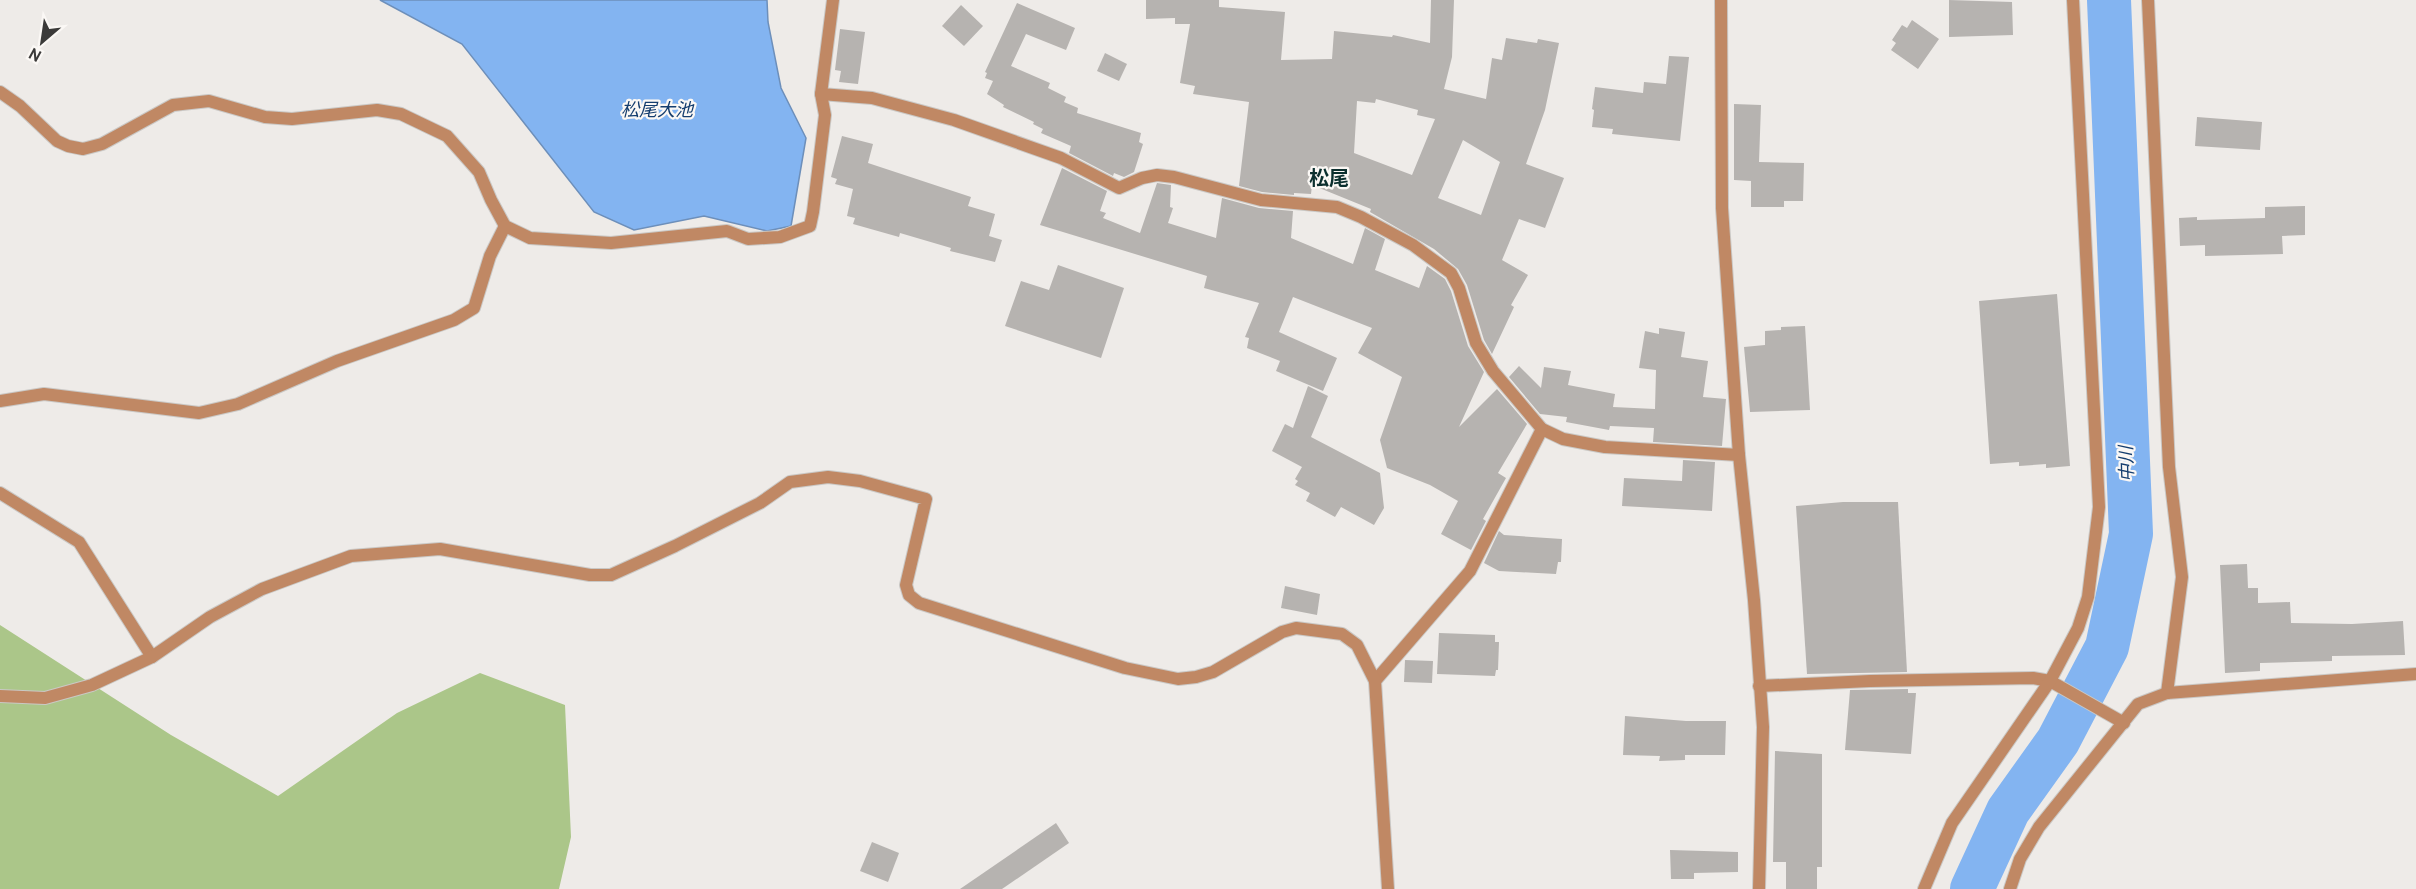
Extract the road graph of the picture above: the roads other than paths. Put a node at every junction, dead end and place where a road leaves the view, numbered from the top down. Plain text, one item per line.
1 (833, 0) edge
2 (1721, 0) edge
3 (2073, 0) edge
4 (2148, 0) edge
5 (0, 92) edge
6 (821, 94) junction
7 (505, 226) junction
8 (0, 401) edge
9 (1542, 429) junction
10 (1739, 456) junction
11 (0, 493) edge
12 (152, 657) junction
13 (2416, 674) edge
14 (1375, 681) junction
15 (2055, 684) junction
16 (1759, 686) junction
17 (2167, 693) junction
18 (0, 696) edge
19 (2124, 723) junction
20 (1388, 889) edge
21 (1759, 889) edge
22 (1924, 889) edge
23 (2010, 889) edge

1 - 6 street
2 - 10 street
3 - 15 street
4 - 17 street
5 - 7 street
6 - 7 street
6 - 9 street
7 - 8 street
9 - 10 street
9 - 14 street
10 - 16 street
11 - 12 street
12 - 14 street
12 - 18 street
13 - 17 street
14 - 20 street
15 - 16 street
15 - 19 street
15 - 22 street
16 - 21 street
17 - 19 street
19 - 23 street

